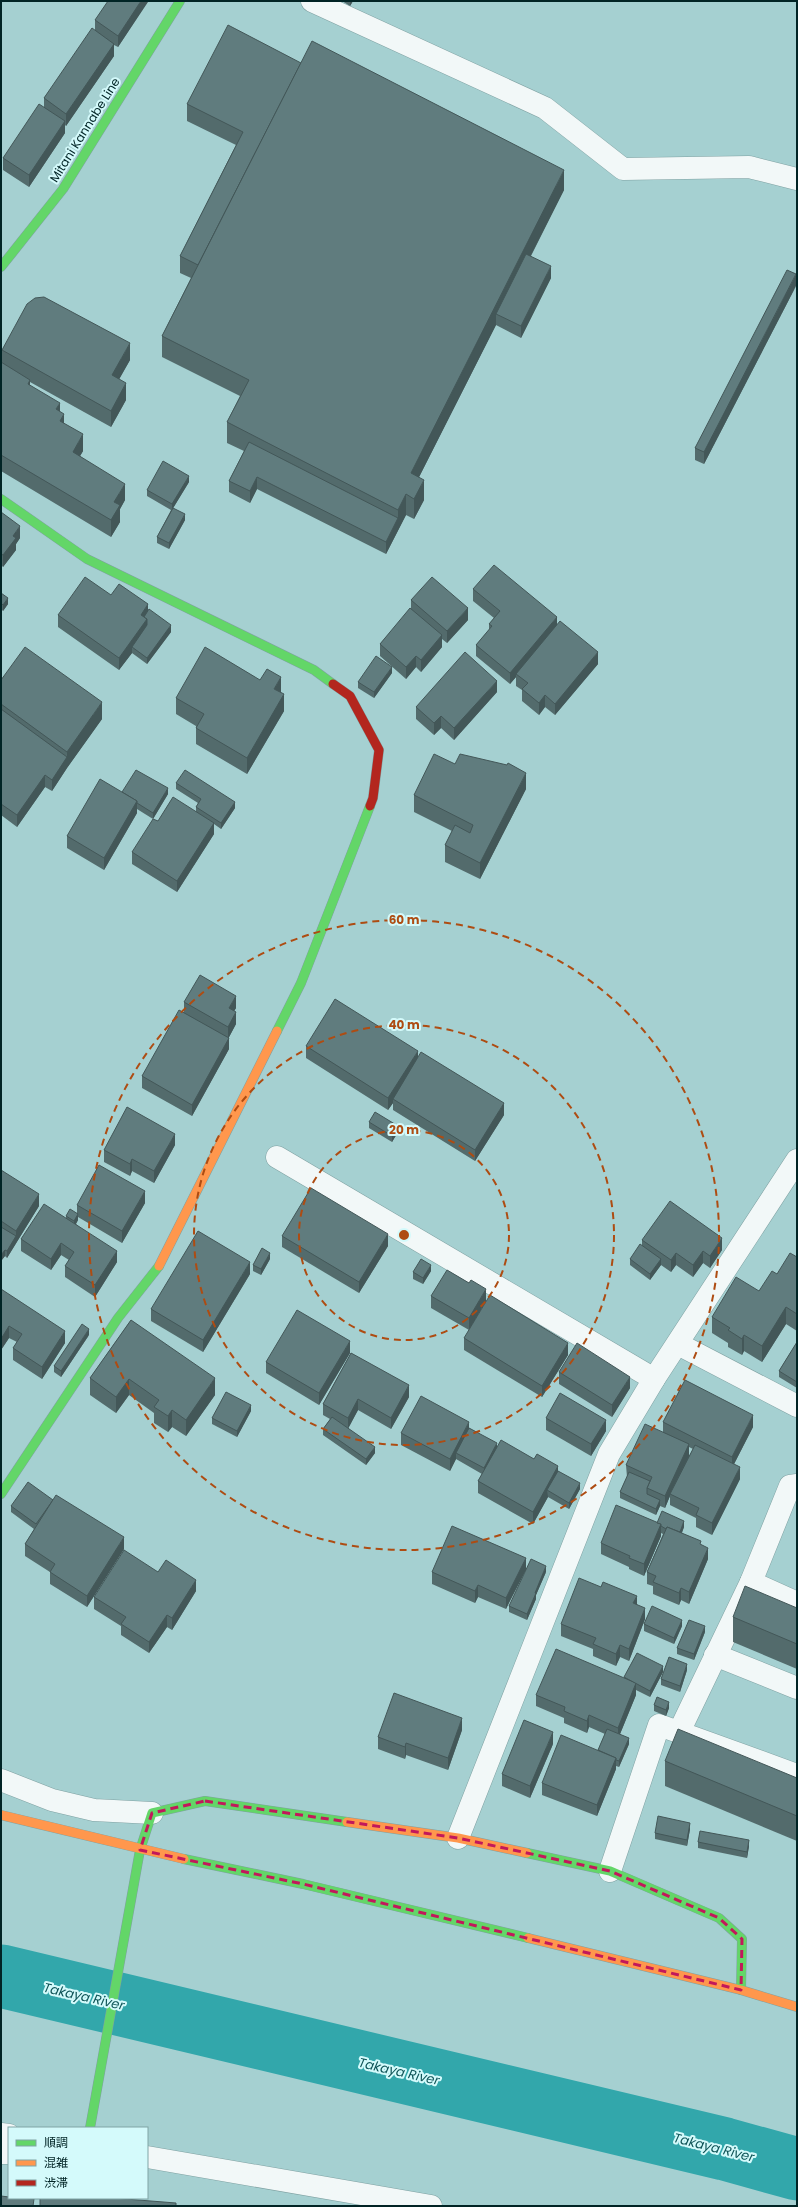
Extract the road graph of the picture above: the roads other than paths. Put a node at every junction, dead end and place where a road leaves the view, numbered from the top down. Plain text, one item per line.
1 (180, 1) edge
2 (312, 1) edge
3 (797, 179) edge
4 (1, 267) edge
5 (1, 499) edge
6 (277, 1157) dead end
7 (797, 1160) edge
8 (678, 1344) junction
9 (654, 1380) junction
10 (797, 1406) edge
11 (797, 1485) edge
12 (1, 1494) edge
13 (751, 1582) junction
14 (797, 1603) edge
15 (715, 1655) junction
16 (797, 1688) edge
17 (678, 1732) junction
18 (797, 1775) edge
19 (1, 1780) edge
20 (152, 1813) junction
21 (1, 1815) edge
22 (458, 1838) junction
23 (140, 1850) junction
24 (610, 1871) junction
25 (741, 1990) junction
26 (797, 2007) edge
27 (90, 2127) edge
28 (148, 2157) edge
29 (431, 2206) edge

1 - 4 street, Mitani Kannabe Line
2 - 3 street
5 - 12 street
6 - 9 street
7 - 8 street
8 - 9 street
8 - 10 street
9 - 22 street
11 - 13 street
13 - 14 street
13 - 15 street
15 - 16 street
15 - 17 street
17 - 18 street
17 - 24 street
19 - 20 street
20 - 22 street
20 - 23 street
21 - 23 street
22 - 24 street
23 - 25 street
23 - 27 street
24 - 25 street
25 - 26 street
28 - 29 street

